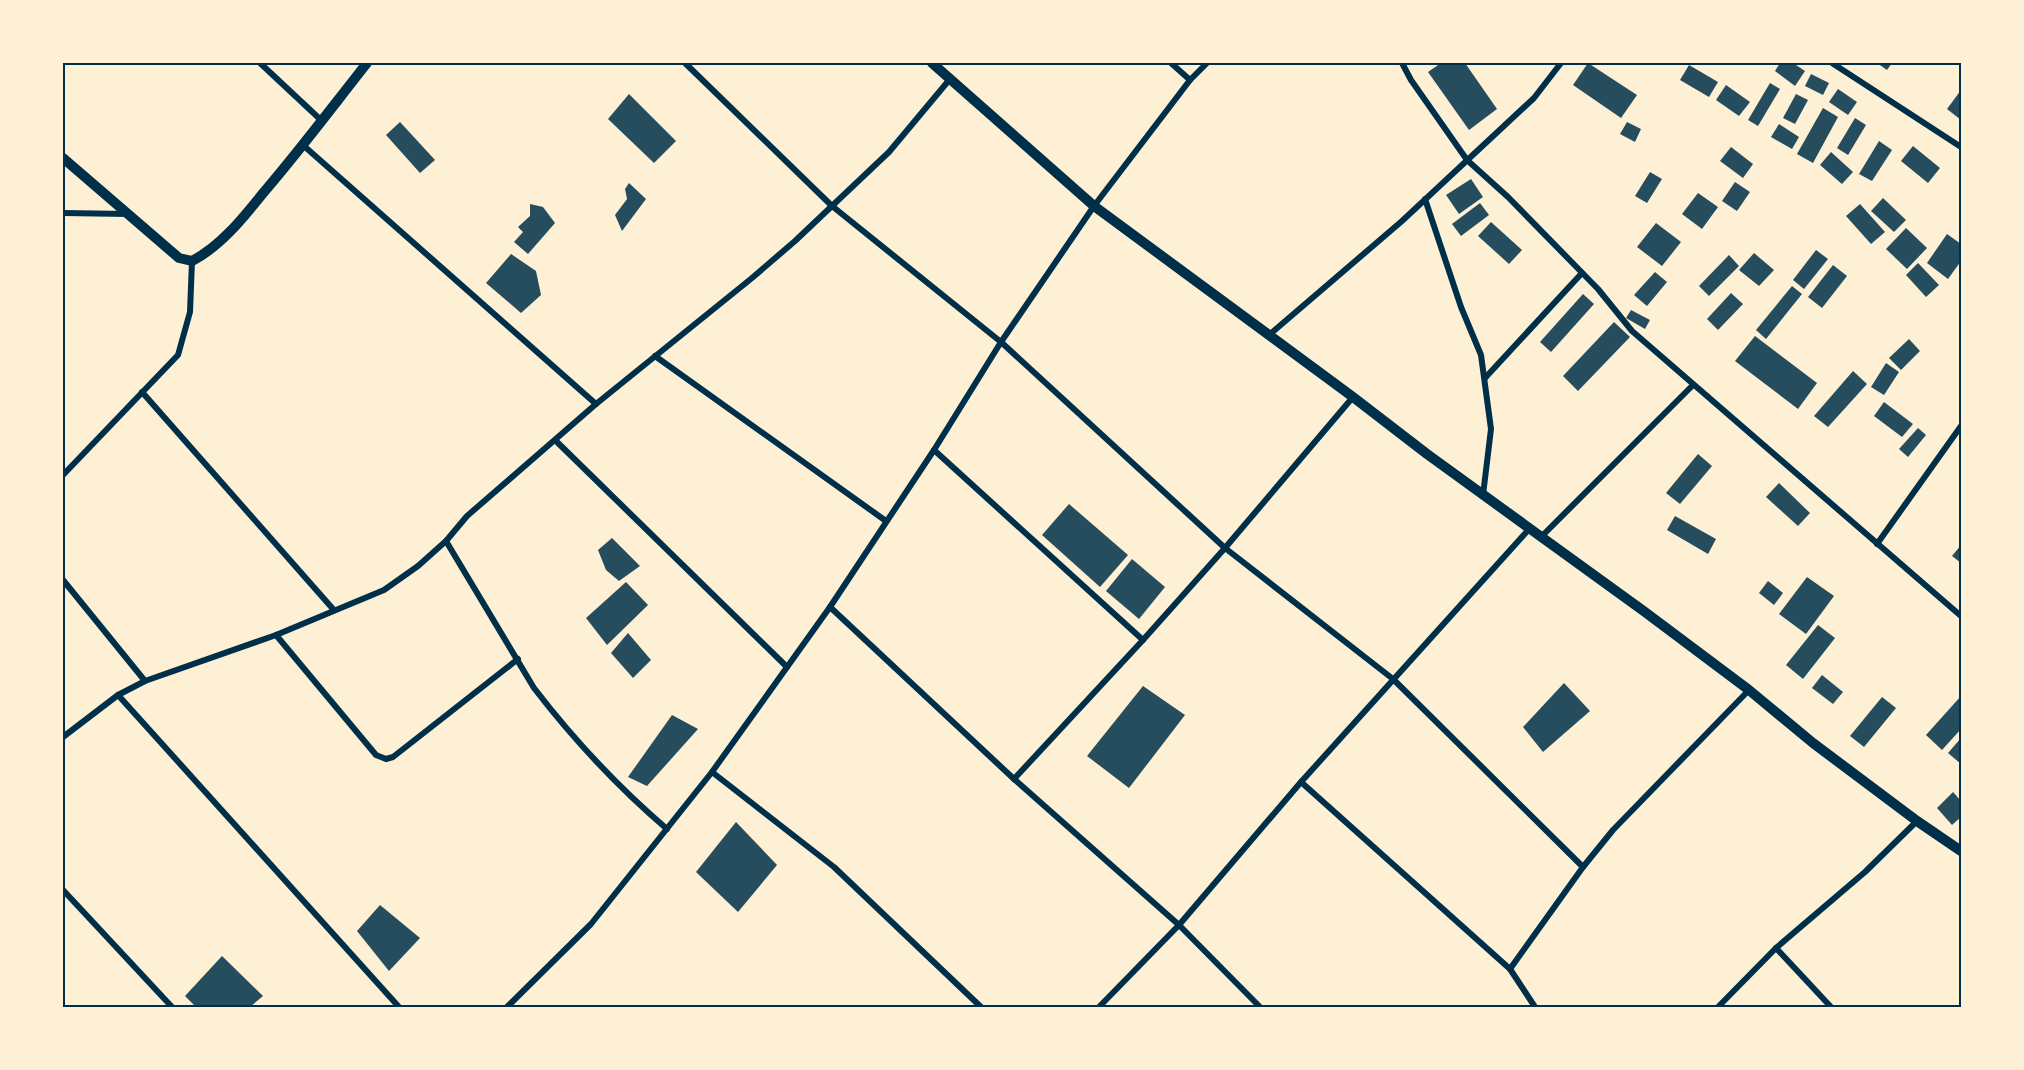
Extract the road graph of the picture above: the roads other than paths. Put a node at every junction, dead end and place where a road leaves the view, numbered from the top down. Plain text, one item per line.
1 (260, 63) edge
2 (367, 63) edge
3 (685, 63) edge
4 (932, 63) edge
5 (1171, 63) edge
6 (1207, 63) edge
7 (1402, 63) edge
8 (1561, 63) edge
9 (1832, 63) edge
10 (950, 79) junction
11 (1190, 80) junction
12 (322, 121) junction
13 (304, 146) junction
14 (1961, 147) edge
15 (63, 158) edge
16 (1467, 160) junction
17 (1425, 199) junction
18 (832, 206) junction
19 (1094, 206) junction
20 (63, 213) edge
21 (129, 214) junction
22 (192, 261) junction
23 (1582, 273) junction
24 (1269, 335) junction
25 (1001, 342) junction
26 (655, 356) junction
27 (1485, 378) junction
28 (1693, 385) junction
29 (142, 392) junction
30 (1353, 397) junction
31 (596, 404) junction
32 (1961, 426) edge
33 (556, 441) junction
34 (934, 450) junction
35 (63, 475) edge
36 (1483, 495) junction
37 (886, 521) junction
38 (1530, 528) junction
39 (1541, 537) junction
40 (446, 541) junction
41 (1877, 544) junction
42 (1225, 548) junction
43 (63, 580) edge
44 (830, 607) junction
45 (333, 609) junction
46 (1961, 616) edge
47 (276, 635) junction
48 (1143, 640) junction
49 (518, 659) junction
50 (787, 667) junction
51 (1393, 679) junction
52 (145, 681) junction
53 (1749, 690) junction
54 (118, 695) junction
55 (63, 737) edge
56 (712, 772) junction
57 (1014, 779) junction
58 (1301, 782) junction
59 (1917, 821) junction
60 (668, 829) junction
61 (1961, 850) edge
62 (1583, 867) junction
63 (63, 890) edge
64 (1179, 925) junction
65 (1776, 948) junction
66 (1510, 969) junction
67 (1532, 1006) edge
68 (172, 1007) edge
69 (399, 1007) edge
70 (507, 1007) edge
71 (981, 1007) edge
72 (1099, 1007) edge
73 (1260, 1007) edge
74 (1718, 1007) edge
75 (1831, 1007) edge

1 - 12 street
2 - 12 street
3 - 18 street
4 - 10 street
5 - 11 street
6 - 11 street
7 - 16 street
8 - 16 street
9 - 14 street
10 - 18 street
10 - 19 street
11 - 19 street
12 - 13 street
13 - 22 street
13 - 31 street
15 - 21 street
16 - 17 street
16 - 23 street
17 - 24 street
17 - 27 street
18 - 25 street
18 - 26 street
19 - 24 street
19 - 25 street
20 - 21 street
21 - 22 street
22 - 29 street
23 - 27 street
23 - 28 street
24 - 30 street
25 - 34 street
25 - 42 street
26 - 31 street
26 - 37 street
27 - 36 street
28 - 39 street
28 - 41 street
29 - 35 street
29 - 45 street
30 - 36 street
30 - 42 street
31 - 33 street
32 - 41 street
33 - 40 street
33 - 50 street
34 - 37 street
34 - 48 street
36 - 38 street
37 - 44 street
38 - 39 street
38 - 51 street
39 - 53 street
40 - 45 street
40 - 49 street
41 - 46 street
42 - 48 street
42 - 51 street
43 - 52 street
44 - 50 street
44 - 57 street
45 - 47 street
47 - 49 street
47 - 52 street
48 - 57 street
49 - 60 street
50 - 56 street
51 - 58 street
51 - 62 street
52 - 54 street
53 - 59 street
53 - 62 street
54 - 55 street
54 - 69 street
56 - 60 street
56 - 71 street
57 - 64 street
58 - 64 street
58 - 66 street
59 - 61 street
59 - 65 street
60 - 70 street
62 - 66 street
63 - 68 street
64 - 72 street
64 - 73 street
65 - 74 street
65 - 75 street
66 - 67 street

